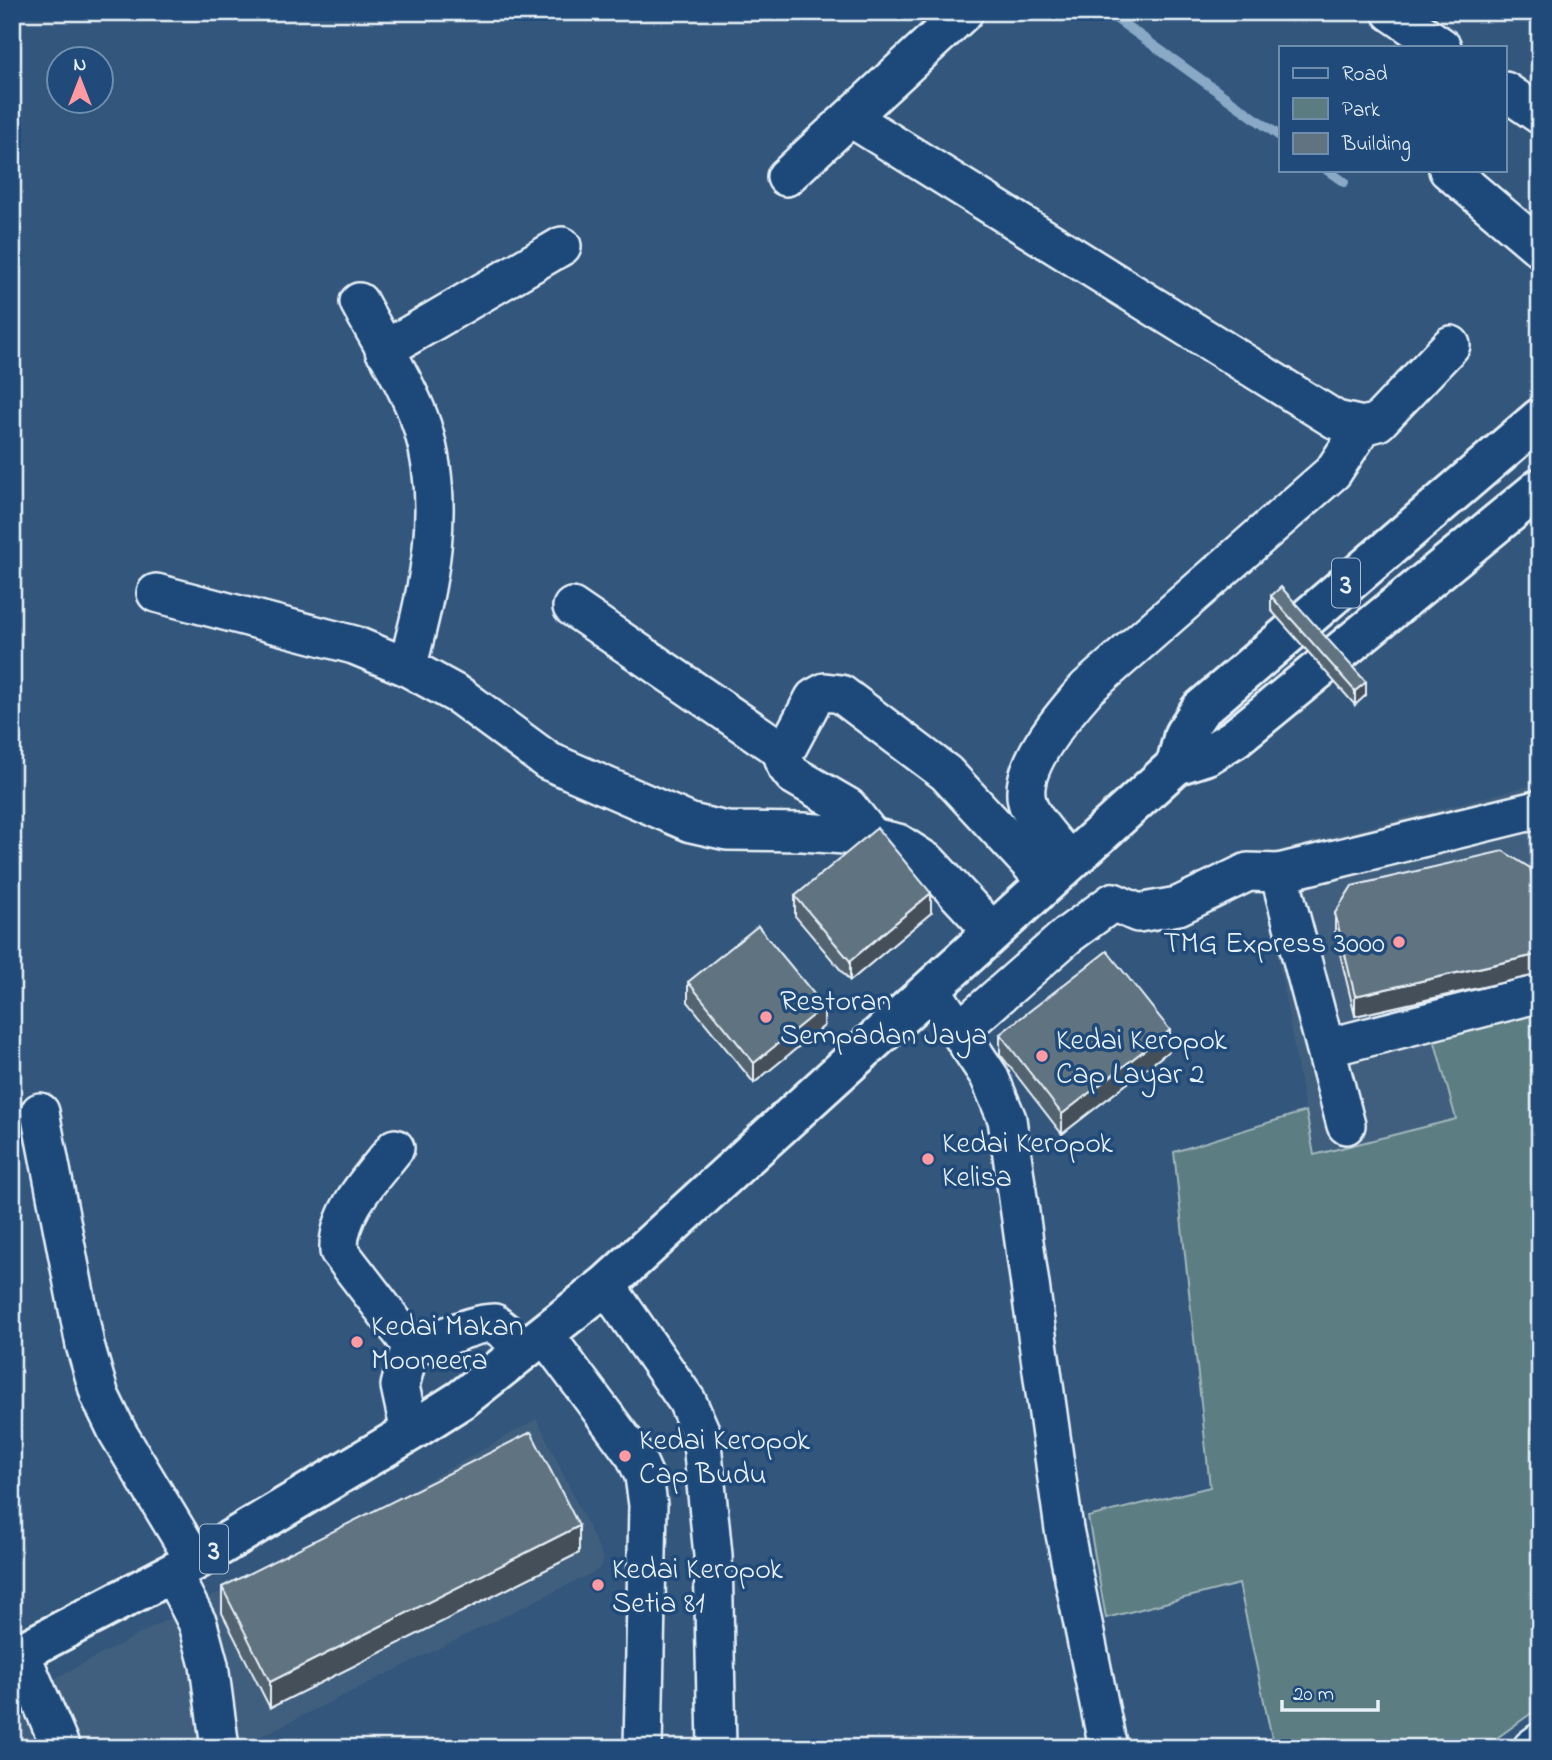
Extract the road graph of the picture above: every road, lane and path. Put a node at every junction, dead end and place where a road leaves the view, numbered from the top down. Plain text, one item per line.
1 (964, 12) edge
2 (1403, 15) edge
3 (1441, 46) edge
4 (852, 118) junction
5 (1450, 172) edge
6 (786, 177) dead end
7 (562, 246) dead end
8 (1540, 248) edge
9 (359, 302) dead end
10 (1451, 345) dead end
11 (384, 350) junction
12 (1540, 418) edge
13 (1363, 426) junction
14 (1540, 488) edge
15 (156, 593) dead end
16 (572, 607) dead end
17 (407, 667) junction
18 (784, 752) junction
19 (1176, 765) junction
20 (1540, 809) edge
21 (872, 837) junction
22 (1058, 872) junction
23 (1279, 873) junction
24 (993, 932) junction
25 (931, 989) junction
26 (1540, 993) edge
27 (959, 1031) junction
28 (1325, 1048) junction
29 (40, 1112) dead end
30 (1346, 1125) dead end
31 (395, 1149) dead end
32 (606, 1285) junction
33 (535, 1342) junction
34 (411, 1345) junction
35 (411, 1432) junction
36 (183, 1567) junction
37 (16, 1655) edge
38 (1540, 1742) edge
39 (61, 1748) edge
40 (220, 1748) edge
41 (643, 1748) edge
42 (717, 1748) edge
43 (1108, 1748) edge
44 (1532, 1748) edge

1 - 4 street
2 - 3 street
4 - 6 street
4 - 13 street
5 - 8 street
7 - 11 street
9 - 11 street
10 - 13 street
11 - 17 street
12 - 19 highway, 3
13 - 22 street
14 - 19 highway, 3
15 - 17 street
16 - 18 street
17 - 21 street
18 - 21 street
18 - 22 street
19 - 22 highway, 3
20 - 23 street
21 - 24 street
22 - 24 highway, 3
23 - 27 street
23 - 28 street
24 - 25 highway, 3
25 - 27 street
25 - 32 highway, 3
26 - 28 street
27 - 43 street
28 - 30 street
29 - 36 street
31 - 34 street
32 - 33 highway, 3
32 - 42 street
33 - 34 street
33 - 35 highway, 3
33 - 41 street
34 - 35 street
35 - 36 highway, 3
36 - 37 highway, 3
36 - 40 street
37 - 39 street
38 - 44 street

